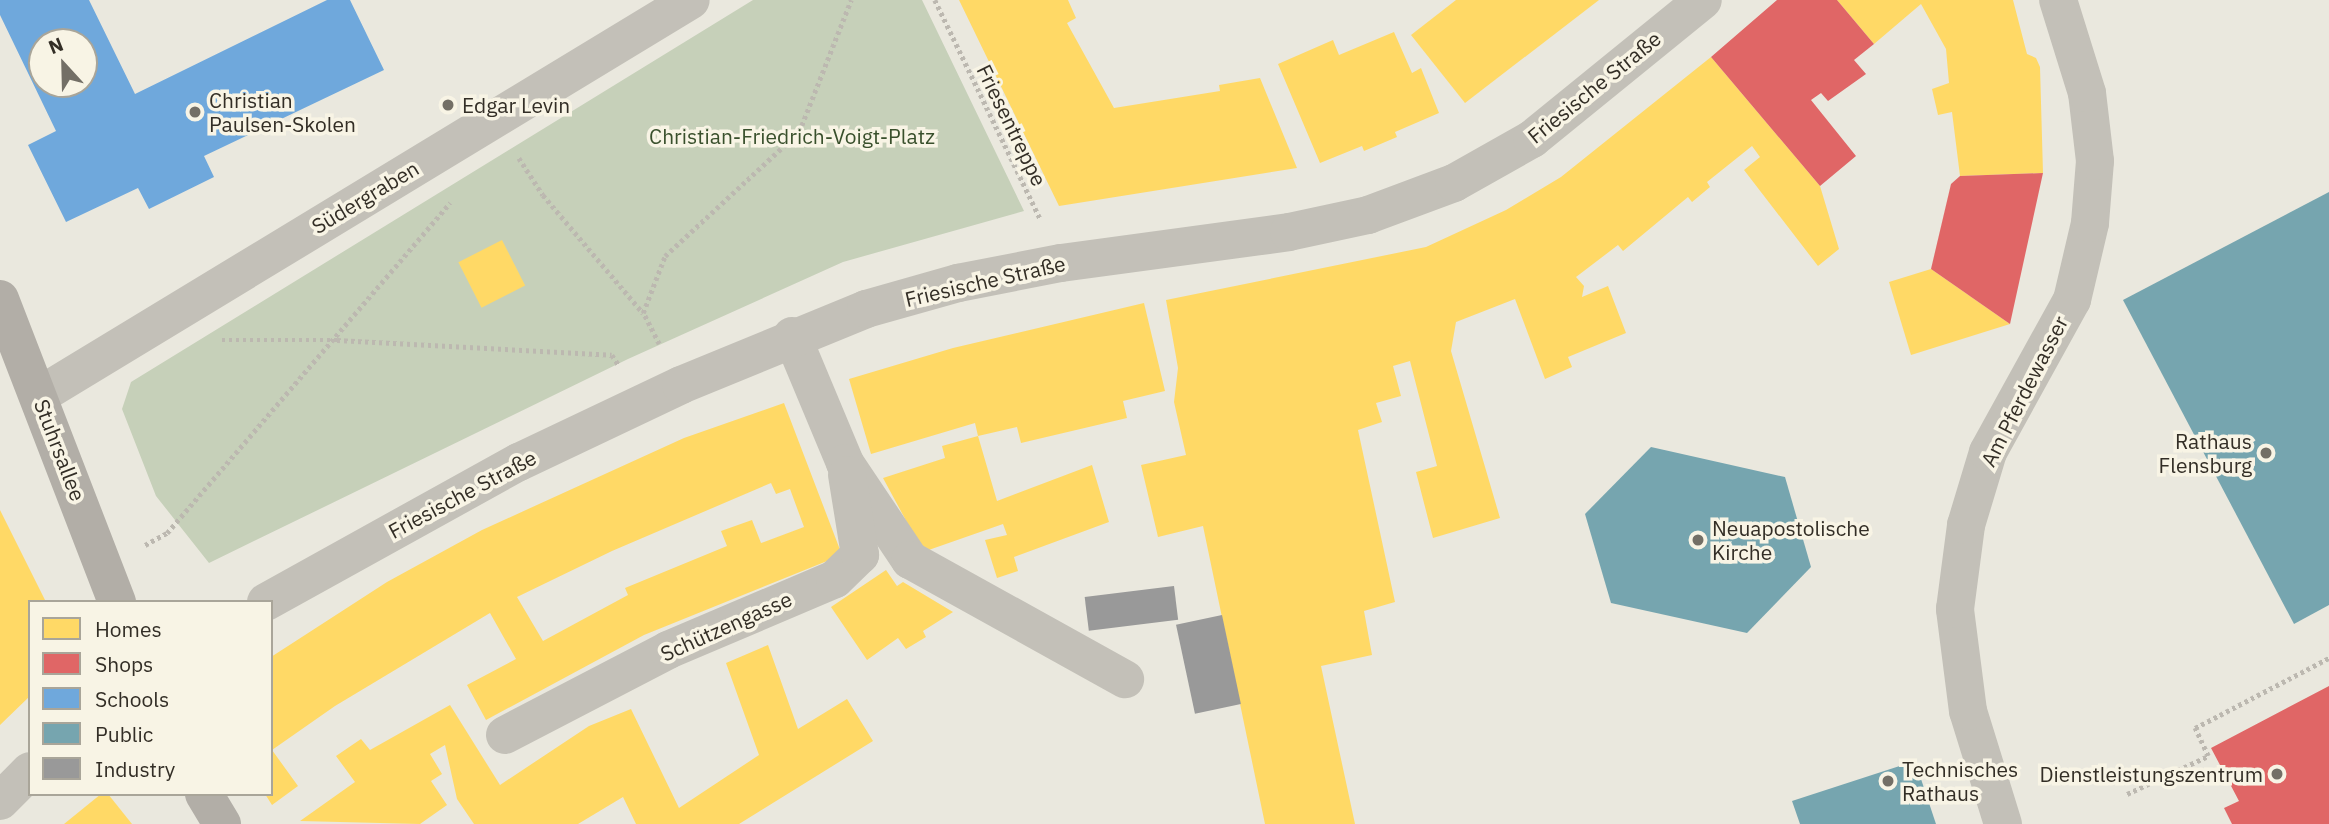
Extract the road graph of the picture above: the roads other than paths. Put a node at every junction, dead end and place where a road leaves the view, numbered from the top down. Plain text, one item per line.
1 (691, 0) edge
2 (1703, 0) edge
3 (2058, 0) edge
4 (0, 299) edge
5 (792, 336) junction
6 (40, 395) junction
7 (845, 463) junction
8 (116, 600) edge
9 (271, 600) edge
10 (1125, 679) dead end
11 (505, 735) dead end
12 (28, 773) edge
13 (205, 796) edge
14 (0, 801) edge
15 (222, 824) edge
16 (2003, 824) edge

1 - 6 street, Südergraben
2 - 5 street, Friesische Straße
3 - 16 street, Am Pferdewasser
4 - 6 main road, Stuhrsallee
5 - 7 street, Schützengasse
5 - 9 street, Friesische Straße
6 - 8 main road, Stuhrsallee
7 - 10 street, Schützengasse
7 - 11 street, Schützengasse
12 - 14 street
13 - 15 main road

